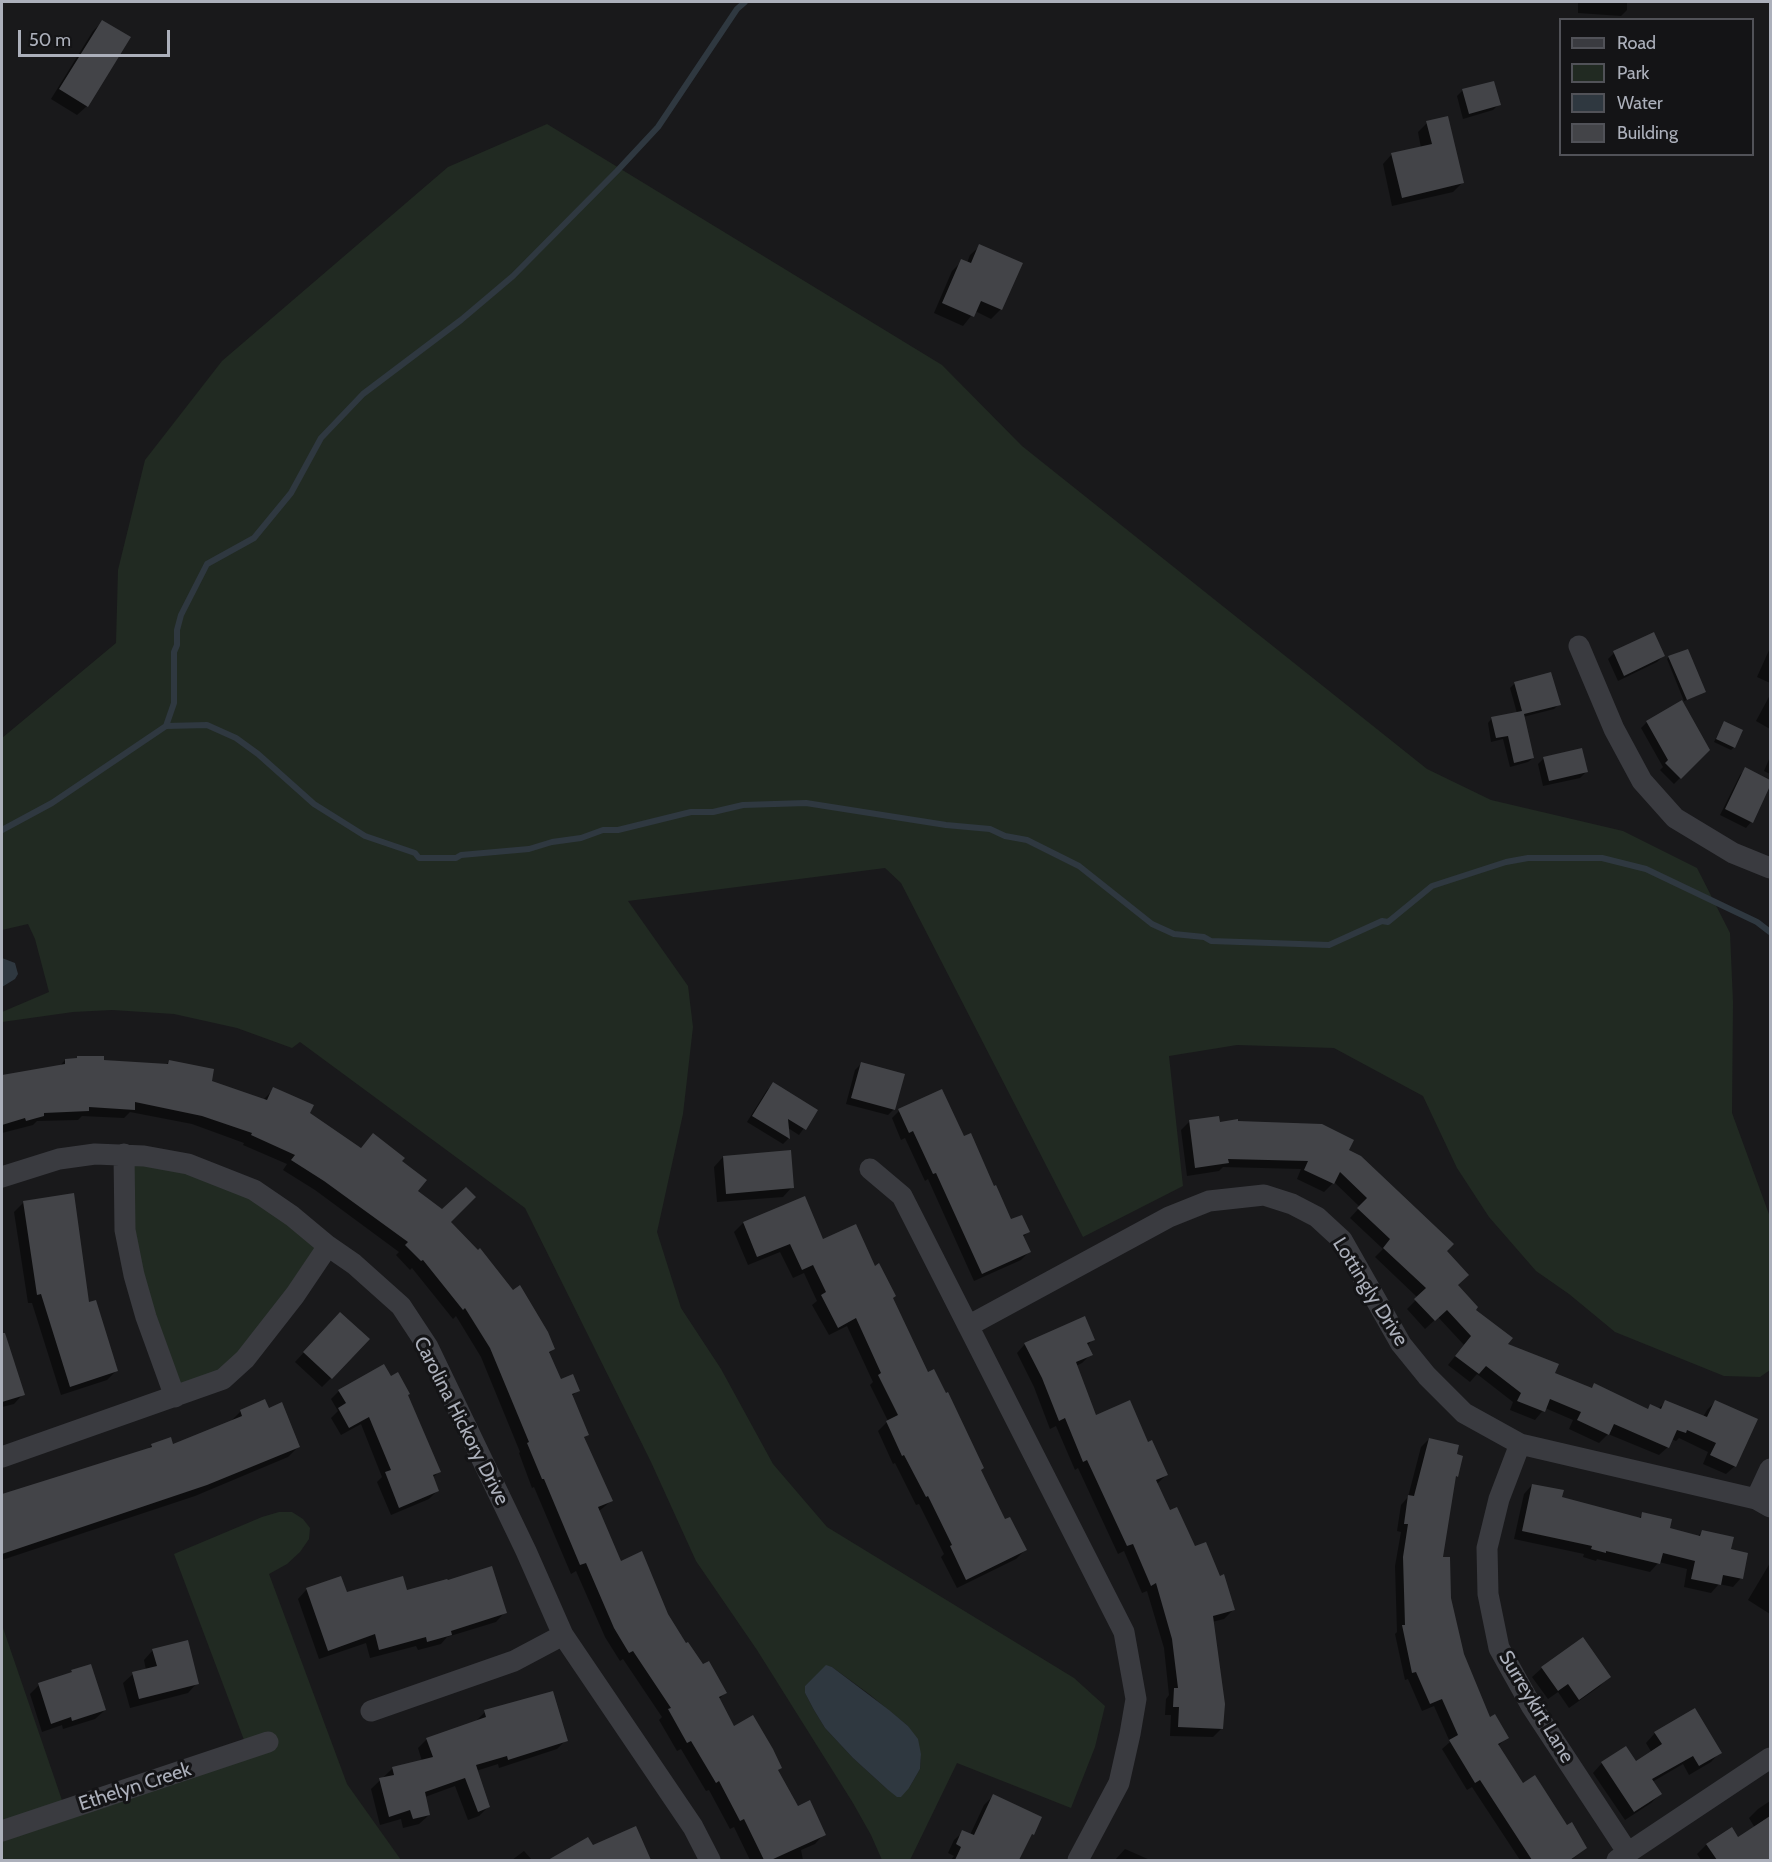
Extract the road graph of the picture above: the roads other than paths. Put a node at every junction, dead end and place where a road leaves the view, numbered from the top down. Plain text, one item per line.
1 (1579, 646) dead end
2 (1770, 868) edge
3 (124, 1154) junction
4 (870, 1169) dead end
5 (2, 1178) edge
6 (328, 1246) junction
7 (968, 1326) junction
8 (176, 1396) junction
9 (1520, 1444) junction
10 (2, 1457) edge
11 (1770, 1469) edge
12 (1763, 1503) edge
13 (563, 1635) junction
14 (371, 1711) dead end
15 (268, 1742) dead end
16 (1770, 1758) edge
17 (2, 1831) edge
18 (1622, 1856) edge
19 (710, 1860) edge
20 (1078, 1860) edge

1 - 2 street
3 - 5 street, Carolina Hickory Drive
3 - 6 street, Carolina Hickory Drive
3 - 8 street
4 - 7 street
6 - 8 street
6 - 13 street, Carolina Hickory Drive
7 - 9 street, Lottingly Drive
7 - 20 street
8 - 10 street
9 - 12 street, Lottingly Drive
9 - 18 street, Surreykirt Lane
11 - 12 street
13 - 14 street
13 - 19 street, Carolina Hickory Drive
15 - 17 street, Ethelyn Creek
16 - 18 street

